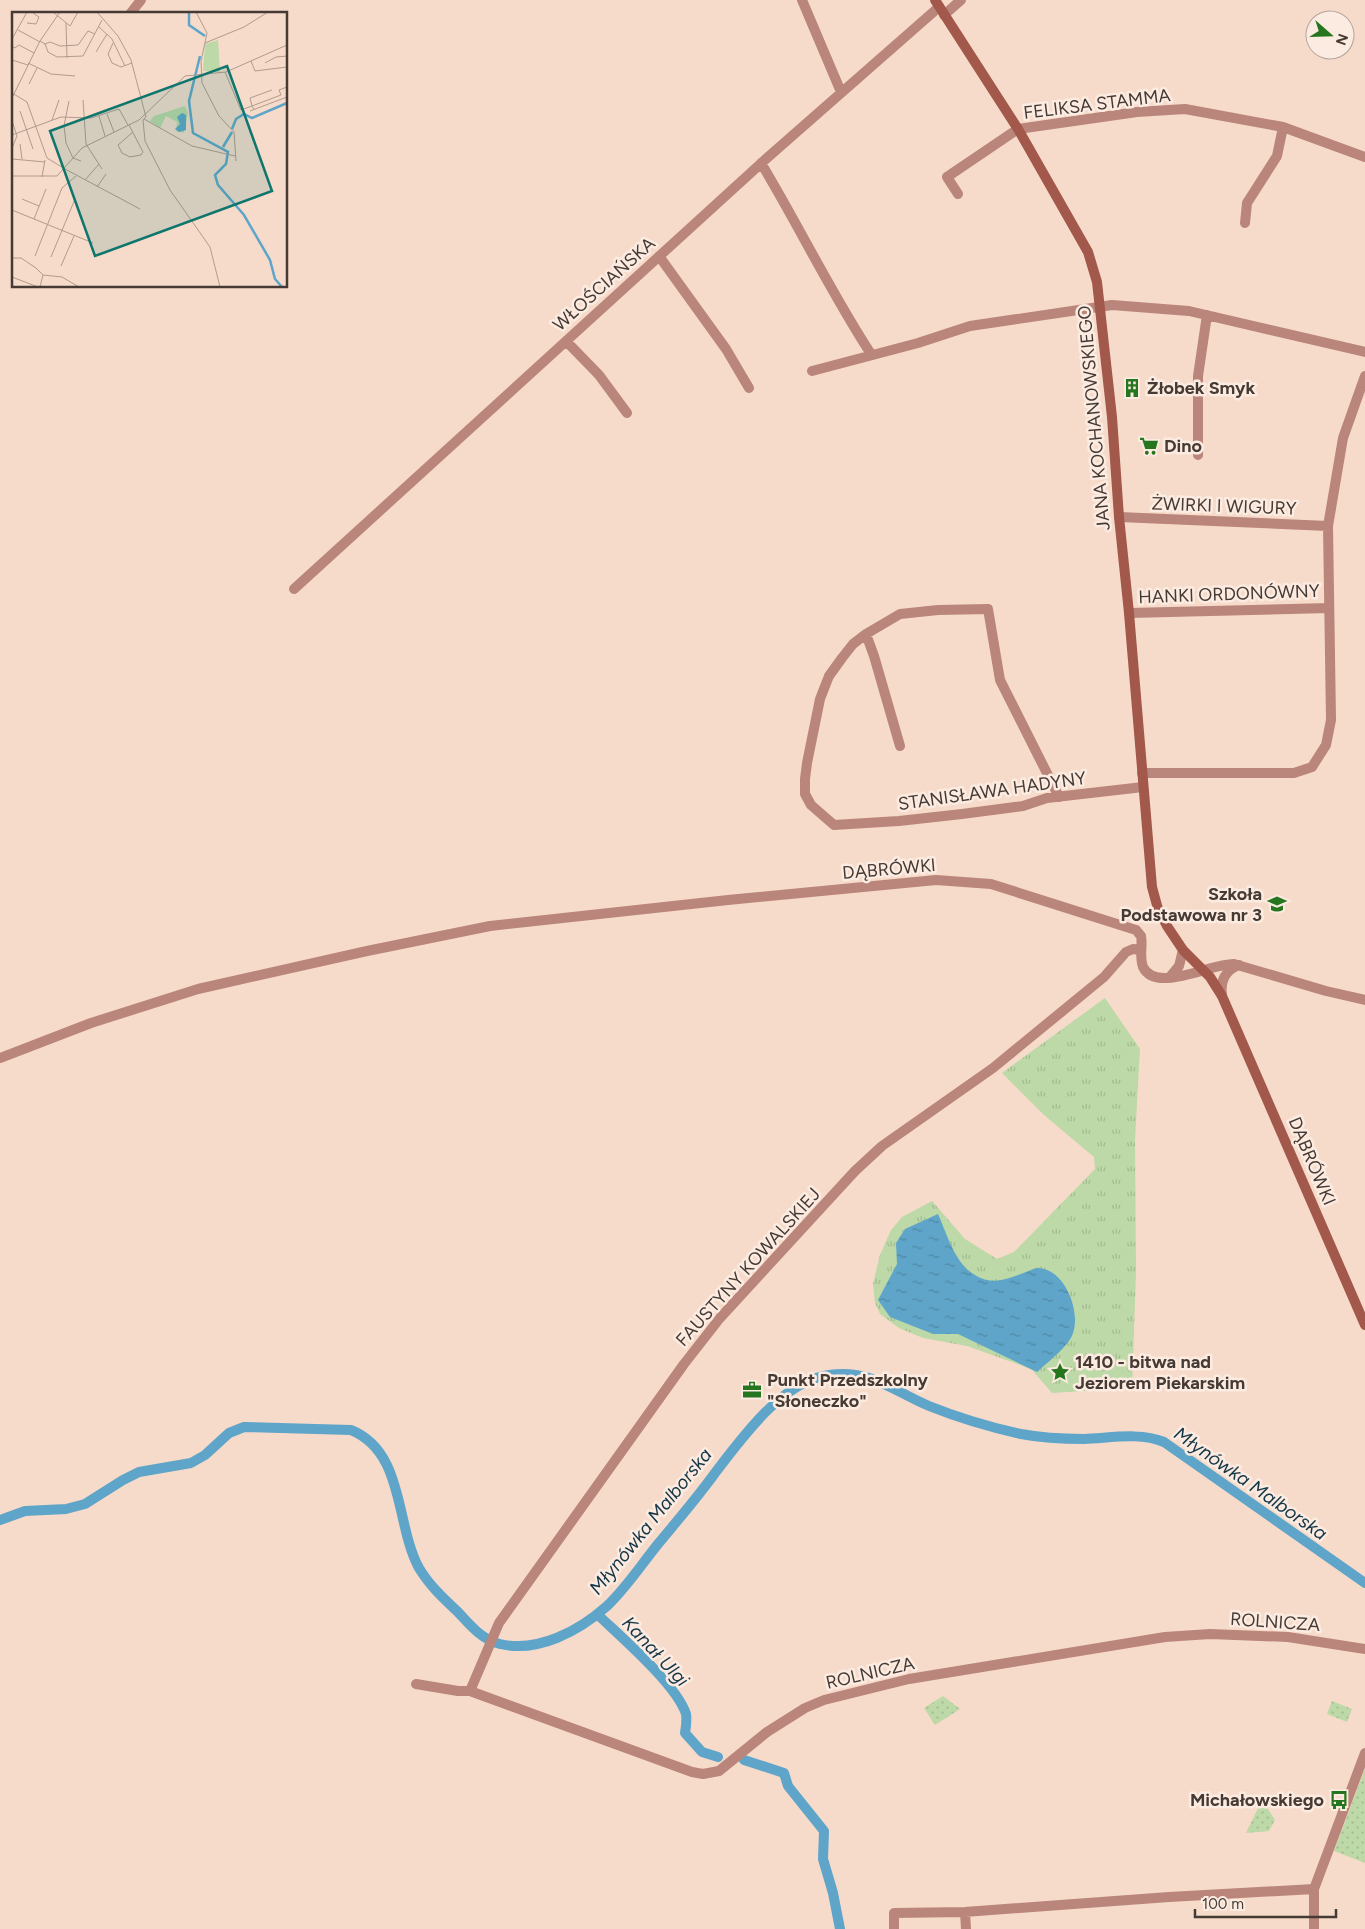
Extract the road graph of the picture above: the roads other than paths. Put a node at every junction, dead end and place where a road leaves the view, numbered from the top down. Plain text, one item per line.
1 (142, 0) edge
2 (802, 0) edge
3 (961, 0) edge
4 (939, 7) edge
5 (132, 12) edge
6 (840, 92) junction
7 (1283, 128) junction
8 (1018, 129) junction
9 (1365, 157) edge
10 (761, 163) junction
11 (958, 194) dead end
12 (1245, 223) dead end
13 (659, 256) junction
14 (1100, 305) junction
15 (1207, 315) junction
16 (566, 341) junction
17 (1365, 352) edge
18 (871, 354) junction
19 (812, 371) dead end
20 (1365, 376) edge
21 (750, 388) dead end
22 (627, 413) dead end
23 (1198, 455) dead end
24 (1119, 517) junction
25 (1328, 526) junction
26 (294, 589) dead end
27 (1329, 608) junction
28 (1129, 614) junction
29 (866, 634) junction
30 (900, 746) dead end
31 (1142, 773) junction
32 (1143, 787) junction
33 (1059, 797) junction
34 (1140, 950) junction
35 (1183, 950) junction
36 (1240, 965) junction
37 (1203, 970) junction
38 (1170, 977) junction
39 (1222, 996) junction
40 (1365, 1000) edge
41 (0, 1058) edge
42 (1365, 1326) edge
43 (1365, 1649) edge
44 (416, 1684) dead end
45 (470, 1691) junction
46 (1365, 1753) edge
47 (1314, 1889) junction
48 (965, 1912) junction
49 (894, 1929) edge
50 (966, 1929) edge
51 (1314, 1929) edge

1 - 5 street
2 - 6 street
3 - 4 street, WŁOŚCIAŃSKA
4 - 6 street, WŁOŚCIAŃSKA
4 - 8 street, JANA KOCHANOWSKIEGO
6 - 10 street, WŁOŚCIAŃSKA
7 - 8 street, FELIKSA STAMMA
7 - 9 street, FELIKSA STAMMA
7 - 12 street
8 - 11 street, FELIKSA STAMMA
8 - 14 street, JANA KOCHANOWSKIEGO
10 - 13 street, WŁOŚCIAŃSKA
10 - 18 street
13 - 16 street, WŁOŚCIAŃSKA
13 - 21 street
14 - 15 street
14 - 18 street
14 - 24 street, JANA KOCHANOWSKIEGO
15 - 17 street
15 - 23 street
16 - 22 street
16 - 26 street, WŁOŚCIAŃSKA
18 - 19 street
20 - 25 street
24 - 25 street, ŻWIRKI I WIGURY
24 - 28 street, JANA KOCHANOWSKIEGO
25 - 27 street
27 - 28 street, HANKI ORDONÓWNY
27 - 31 street
28 - 31 street, JANA KOCHANOWSKIEGO
29 - 30 street
29 - 33 street
29 - 33 street, STANISŁAWA HADYNY
31 - 32 street, JANA KOCHANOWSKIEGO
32 - 33 street, STANISŁAWA HADYNY
32 - 35 street, JANA KOCHANOWSKIEGO
34 - 38 street
34 - 41 street, DĄBRÓWKI
34 - 45 street, FAUSTYNY KOWALSKIEJ
35 - 37 street, DĄBRÓWKI
35 - 38 street
36 - 37 street
36 - 39 street
36 - 40 street
37 - 38 street
37 - 39 street, DĄBRÓWKI
39 - 42 street, DĄBRÓWKI
43 - 45 street, ROLNICZA
44 - 45 street, ROLNICZA
46 - 47 street
47 - 48 street
47 - 51 street
48 - 49 street
48 - 50 street

